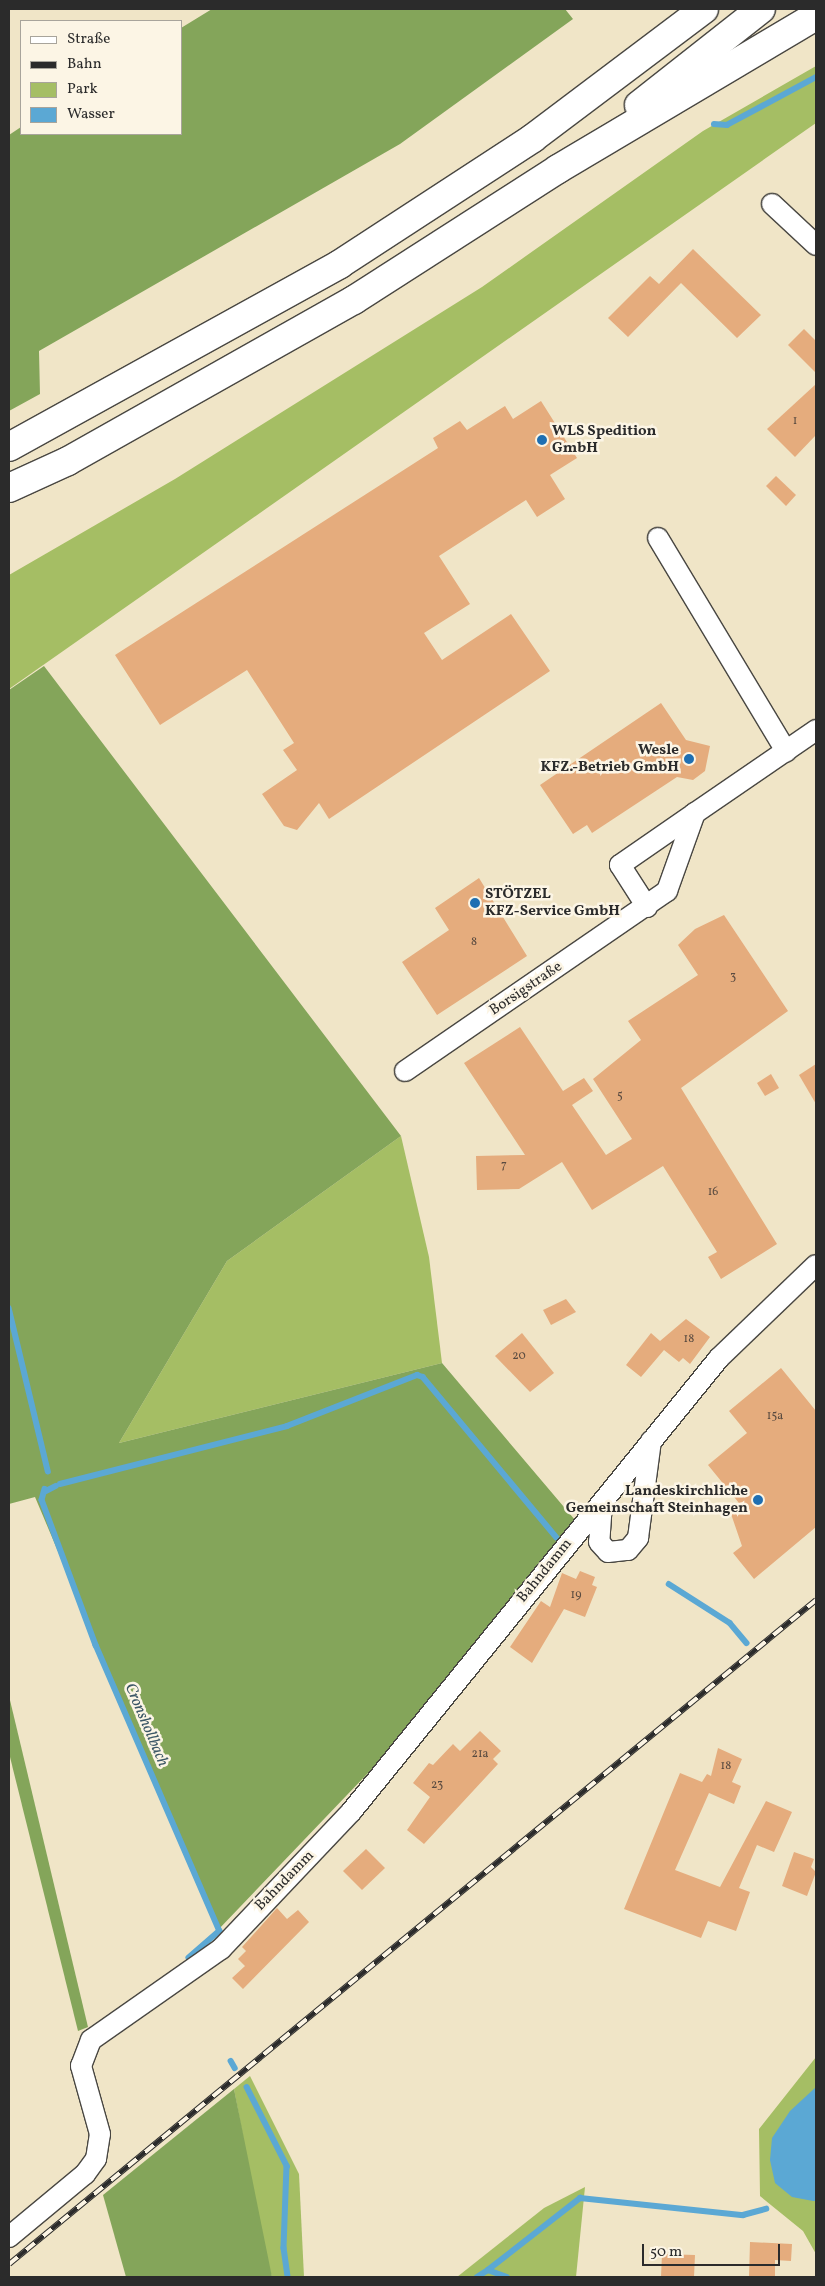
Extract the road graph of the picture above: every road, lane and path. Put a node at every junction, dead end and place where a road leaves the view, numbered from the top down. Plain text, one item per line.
1 (704, 9) edge
2 (761, 9) edge
3 (816, 16) edge
4 (558, 169) junction
5 (772, 204) dead end
6 (816, 245) edge
7 (9, 447) edge
8 (9, 488) edge
9 (658, 538) dead end
10 (816, 730) edge
11 (786, 751) junction
12 (695, 813) junction
13 (648, 907) junction
14 (406, 1071) dead end
15 (816, 1265) edge
16 (651, 1441) junction
17 (602, 1503) junction
18 (9, 2236) edge

1 - 7 highway
2 - 4 highway
3 - 4 highway
4 - 8 highway
5 - 6 street
9 - 11 street
10 - 11 street
11 - 12 street
12 - 13 street, Borsigstraße
12 - 13 street
13 - 14 street, Borsigstraße
15 - 16 street, Bahndamm
16 - 17 street, Bahndamm
16 - 17 street
17 - 18 street, Bahndamm

